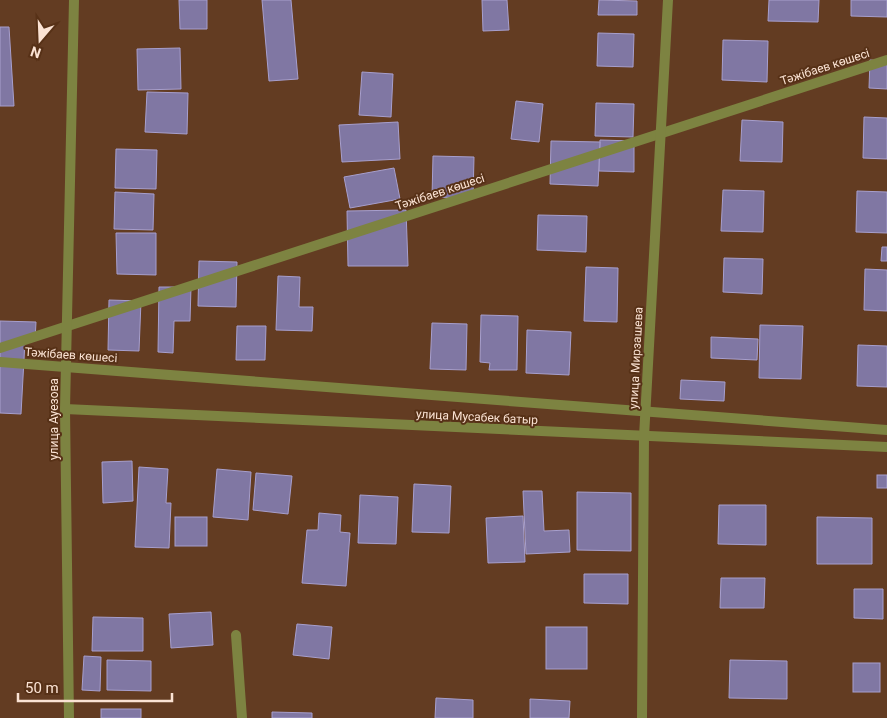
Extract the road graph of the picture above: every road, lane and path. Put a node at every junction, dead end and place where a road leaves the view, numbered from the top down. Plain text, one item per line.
1 (74, 0) edge
2 (668, 0) edge
3 (887, 60) edge
4 (0, 348) edge
5 (0, 362) edge
6 (66, 410) junction
7 (887, 430) edge
8 (644, 437) junction
9 (887, 447) edge
10 (236, 635) dead end
11 (70, 718) edge
12 (242, 718) edge
13 (642, 718) edge

1 - 6 street, улица Ауезова
2 - 8 street, улица Мирзашева
3 - 4 street, Тәжібаев көшесі
5 - 7 street, Тәжібаев көшесі
6 - 8 street, улица Мусабек батыр
6 - 11 street, улица Ауезова
8 - 9 street, улица Мусабек батыр
8 - 13 street, улица Мирзашева
10 - 12 street

